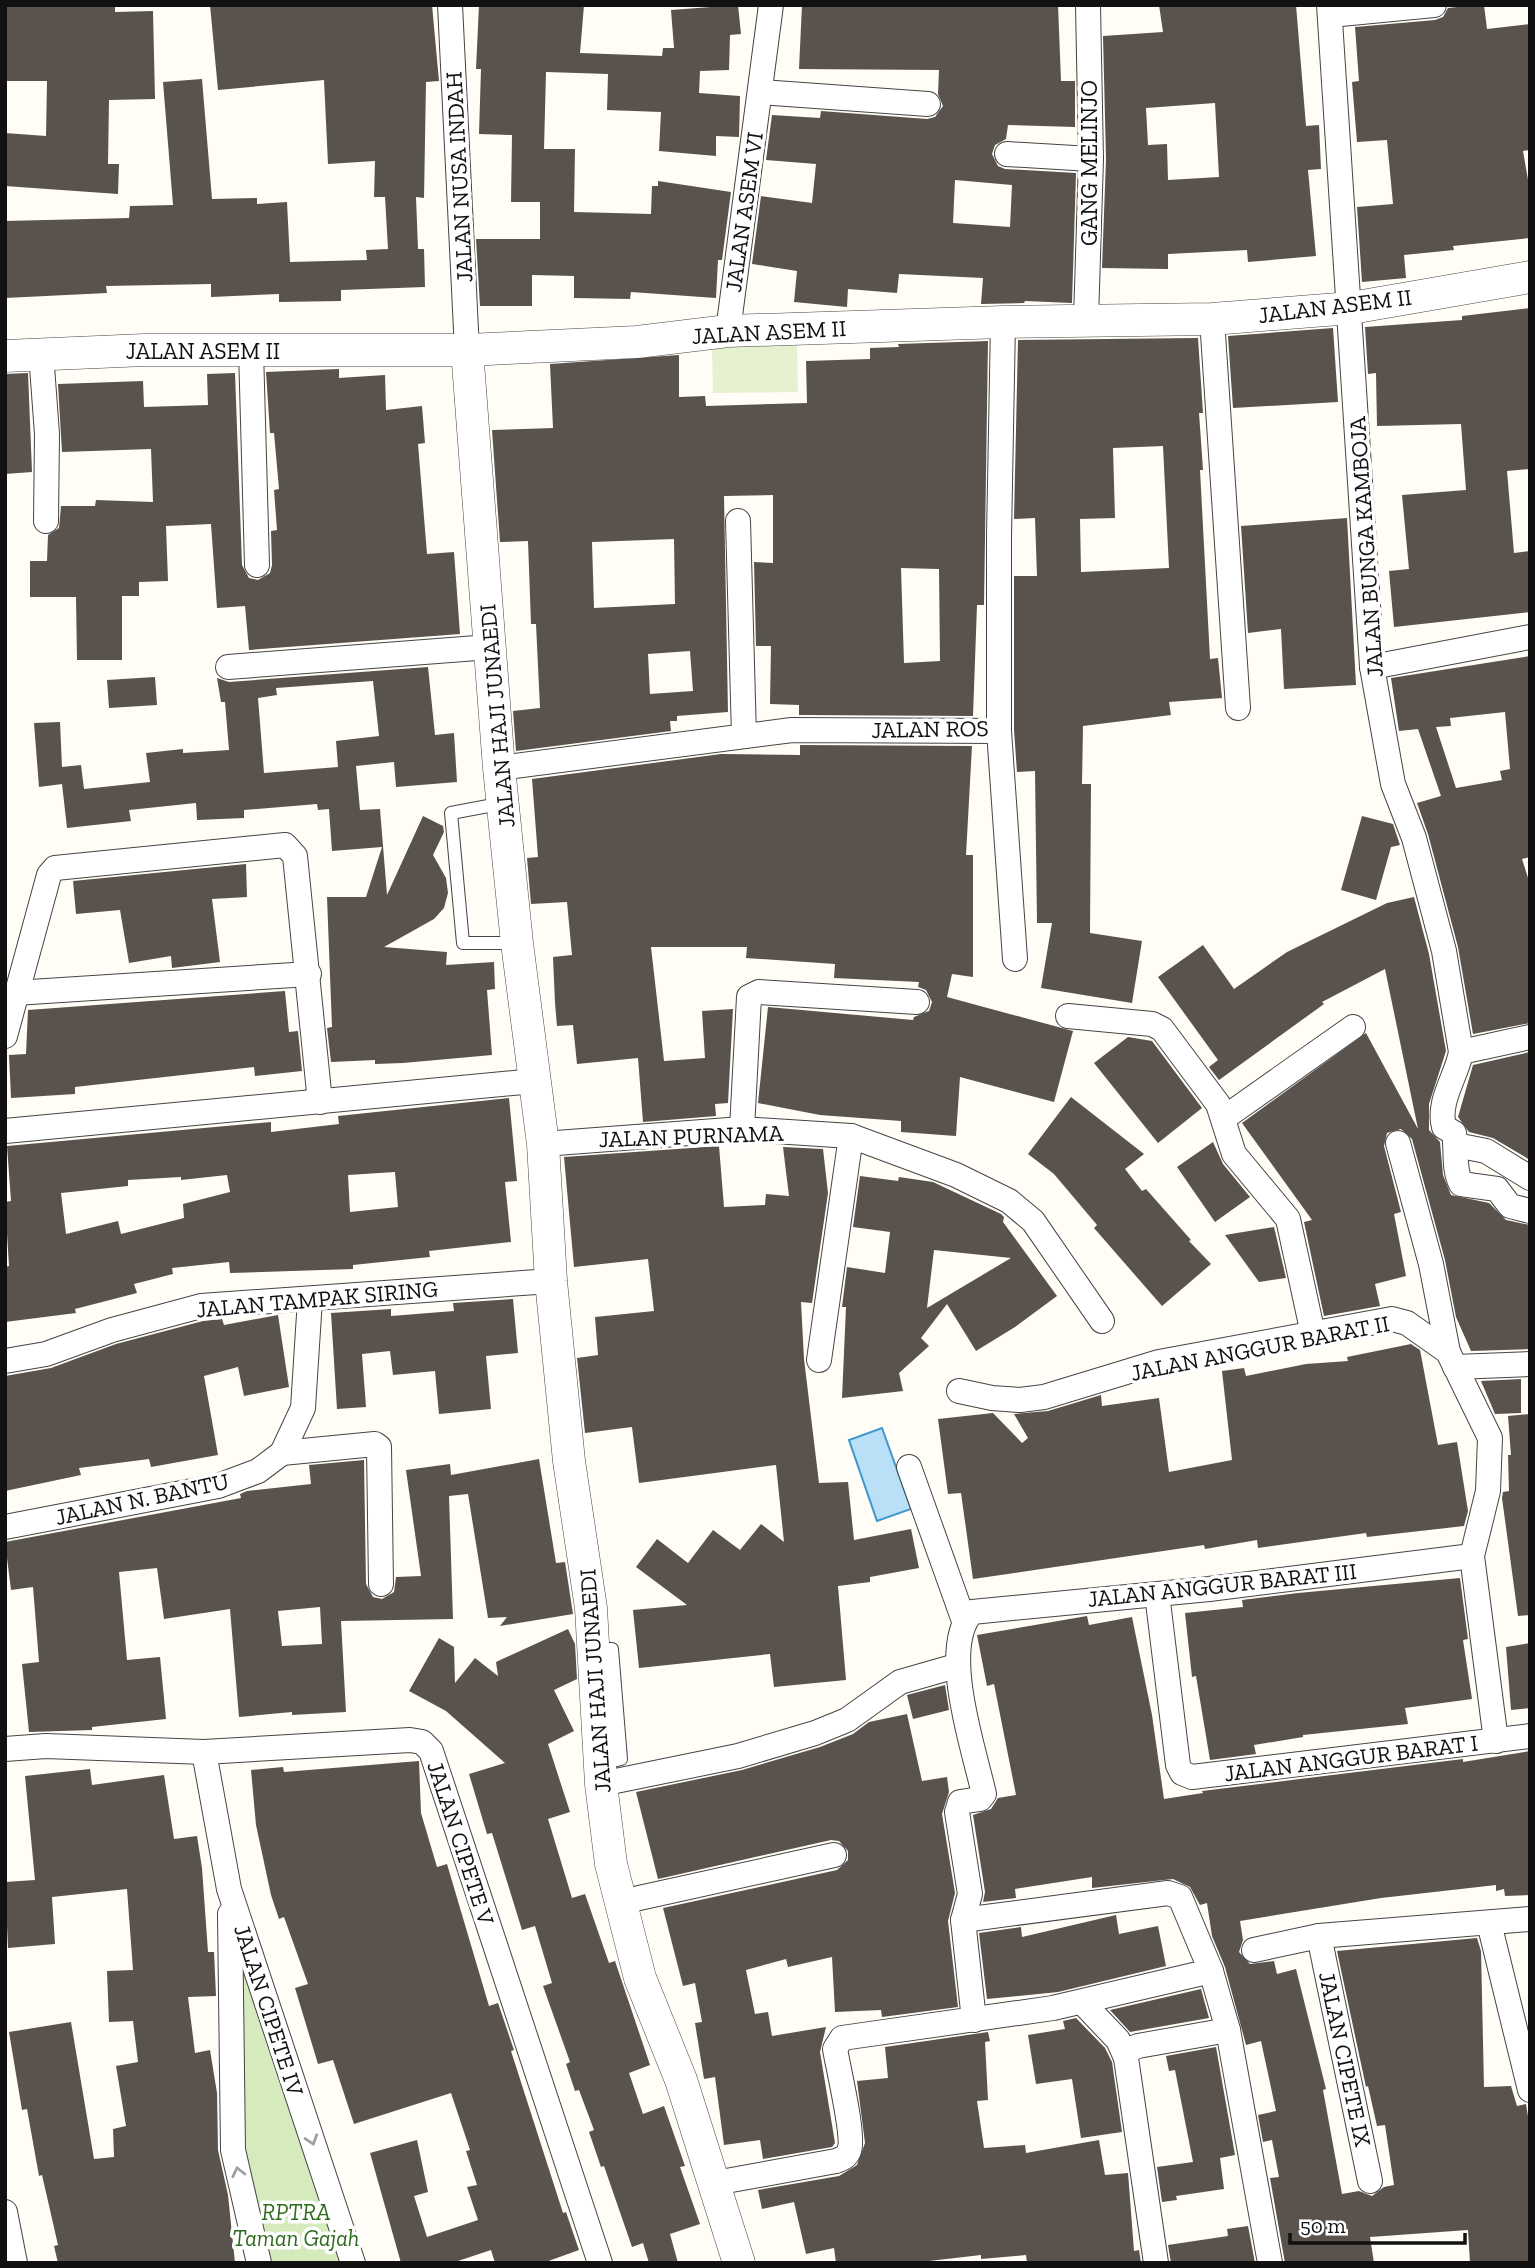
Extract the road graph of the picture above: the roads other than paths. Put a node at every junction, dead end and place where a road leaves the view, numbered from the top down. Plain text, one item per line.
1 (450, 5) edge
2 (771, 5) edge
3 (1088, 5) edge
4 (1434, 5) edge
5 (1330, 10) edge
6 (760, 92) junction
7 (928, 104) dead end
8 (1007, 154) dead end
9 (1091, 159) junction
10 (1530, 277) edge
11 (1350, 308) junction
12 (1212, 319) junction
13 (1086, 320) junction
14 (1003, 322) junction
15 (727, 331) junction
16 (467, 349) junction
17 (251, 350) junction
18 (41, 354) junction
19 (5, 356) edge
20 (46, 521) dead end
21 (738, 521) dead end
22 (257, 565) dead end
23 (1530, 637) edge
24 (490, 648) junction
25 (228, 667) dead end
26 (1372, 667) junction
27 (1238, 708) dead end
28 (999, 731) junction
29 (744, 736) junction
30 (499, 768) junction
31 (504, 803) junction
32 (517, 943) junction
33 (1015, 959) dead end
34 (309, 974) junction
35 (15, 993) junction
36 (917, 1002) dead end
37 (1068, 1016) dead end
38 (1353, 1027) dead end
39 (5, 1036) edge
40 (1530, 1037) edge
41 (1461, 1052) junction
42 (534, 1081) junction
43 (320, 1102) junction
44 (1224, 1118) junction
45 (742, 1129) junction
46 (5, 1131) edge
47 (851, 1136) junction
48 (1398, 1143) dead end
49 (543, 1144) junction
50 (1456, 1145) junction
51 (1530, 1178) edge
52 (1530, 1211) edge
53 (551, 1281) junction
54 (310, 1299) junction
55 (1102, 1321) dead end
56 (1313, 1334) junction
57 (819, 1360) dead end
58 (1451, 1360) junction
59 (5, 1361) edge
60 (1530, 1364) edge
61 (959, 1391) dead end
62 (282, 1452) junction
63 (909, 1466) dead end
64 (5, 1527) edge
65 (1472, 1556) junction
66 (381, 1584) dead end
67 (1157, 1594) junction
68 (968, 1616) junction
69 (956, 1666) junction
70 (1530, 1736) edge
71 (1496, 1741) junction
72 (5, 1749) edge
73 (204, 1752) junction
74 (601, 1774) junction
75 (834, 1854) dead end
76 (229, 1889) junction
77 (621, 1902) junction
78 (1530, 1919) edge
79 (963, 1920) junction
80 (1489, 1923) junction
81 (1319, 1936) junction
82 (1254, 1950) dead end
83 (1211, 1971) junction
84 (1082, 2002) junction
85 (1518, 2006) edge
86 (974, 2020) junction
87 (1228, 2030) junction
88 (1126, 2058) junction
89 (1530, 2090) edge
90 (1370, 2181) dead end
91 (715, 2183) junction
92 (5, 2212) edge
93 (15, 2263) edge
94 (259, 2263) edge
95 (353, 2263) edge
96 (600, 2263) edge
97 (739, 2263) edge
98 (1156, 2263) edge
99 (1270, 2263) edge

1 - 16 street, JALAN NUSA INDAH
2 - 6 street, JALAN ASEM VI
3 - 9 street, GANG MELINJO
4 - 5 street
5 - 11 street, JALAN BUNGA KAMBOJA
6 - 7 street
6 - 15 street, JALAN ASEM VI
8 - 9 street
9 - 13 street, GANG MELINJO
10 - 11 street, JALAN ASEM II
11 - 12 street, JALAN ASEM II
11 - 26 street, JALAN BUNGA KAMBOJA
12 - 13 street, JALAN ASEM II
12 - 27 street
13 - 14 street, JALAN ASEM II
14 - 15 street, JALAN ASEM II
14 - 28 street, JALAN ROS
15 - 16 street, JALAN ASEM II
16 - 17 street, JALAN ASEM II
16 - 24 street, JALAN HAJI JUNAEDI
17 - 18 street, JALAN ASEM II
17 - 22 street
18 - 19 street, JALAN ASEM II
18 - 20 street
21 - 29 street
23 - 26 street
24 - 25 street
24 - 30 street, JALAN HAJI JUNAEDI
26 - 41 street, JALAN BUNGA KAMBOJA
28 - 29 street, JALAN ROS
28 - 33 street
29 - 30 street, JALAN ROS
30 - 31 street, JALAN HAJI JUNAEDI
31 - 32 street, JALAN HAJI JUNAEDI
31 - 32 lane
32 - 42 street, JALAN HAJI JUNAEDI
34 - 35 street
34 - 35 street
34 - 43 street
35 - 39 street
36 - 45 street
37 - 44 street
38 - 44 street
40 - 41 street
41 - 50 street
42 - 43 street
42 - 49 street, JALAN HAJI JUNAEDI
43 - 46 street
44 - 56 street
45 - 47 street, JALAN PURNAMA
45 - 49 street, JALAN PURNAMA
47 - 55 street, JALAN PURNAMA
47 - 57 street
48 - 58 street
49 - 53 street, JALAN HAJI JUNAEDI
50 - 51 street
50 - 52 street
53 - 54 street, JALAN TAMPAK SIRING
53 - 74 street, JALAN HAJI JUNAEDI
54 - 59 street, JALAN TAMPAK SIRING
54 - 62 street, JALAN N. BANTU
56 - 58 street, JALAN ANGGUR BARAT II
56 - 61 street, JALAN ANGGUR BARAT II
58 - 60 street
58 - 65 street, JALAN ANGGUR BARAT II
62 - 64 street, JALAN N. BANTU
62 - 66 street
63 - 68 street
65 - 67 street, JALAN ANGGUR BARAT III
65 - 71 street, JALAN ANGGUR BARAT II
67 - 68 street, JALAN ANGGUR BARAT III
67 - 71 street, JALAN ANGGUR BARAT I
68 - 69 street
69 - 74 street
69 - 79 street
70 - 71 street, JALAN ANGGUR BARAT I
72 - 73 street, JALAN CIPETE V
73 - 76 street, JALAN CIPETE IV
73 - 96 street, JALAN CIPETE V
74 - 77 street, JALAN HAJI JUNAEDI
75 - 77 street
94 -> 76 street
76 -> 95 street, JALAN CIPETE IV
77 - 91 street, JALAN HAJI JUNAEDI
78 - 80 street
79 - 83 street
79 - 86 street
80 - 81 street
80 - 85 street
81 - 82 street
81 - 90 street, JALAN CIPETE IX
83 - 84 street
83 - 87 street
84 - 86 street
84 - 88 street
85 - 89 street
86 - 91 street
87 - 88 street
87 - 99 street
88 - 98 street
91 - 97 street, JALAN HAJI JUNAEDI
92 - 93 street

